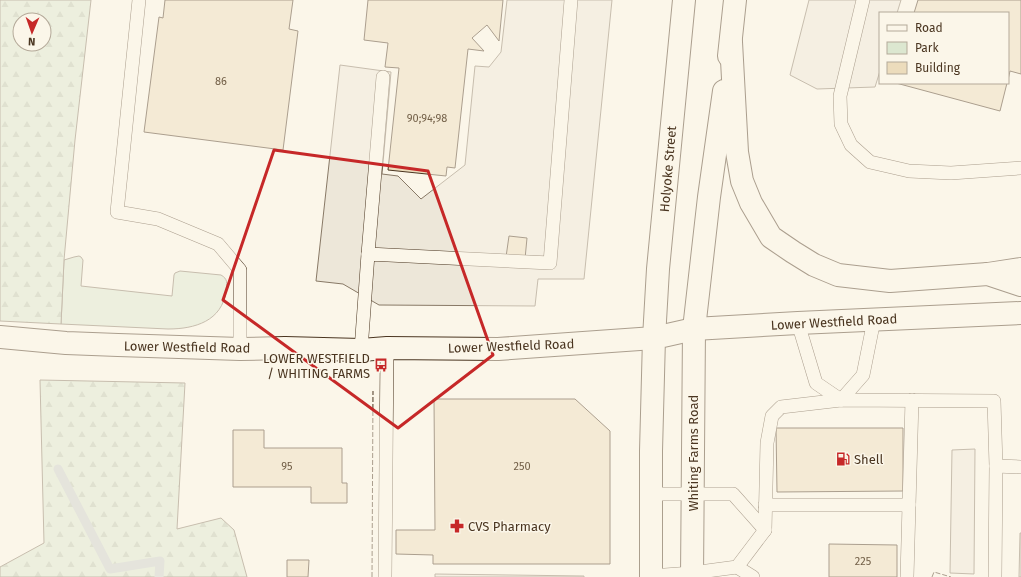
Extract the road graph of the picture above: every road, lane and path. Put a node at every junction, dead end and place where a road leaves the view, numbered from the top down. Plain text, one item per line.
1 (139, 0) edge
2 (571, 0) edge
3 (684, 0) edge
4 (735, 0) edge
5 (863, 0) edge
6 (732, 42) junction
7 (383, 77) dead end
8 (1021, 168) edge
9 (368, 254) junction
10 (1021, 269) edge
11 (988, 274) junction
12 (1021, 285) edge
13 (1021, 313) edge
14 (874, 320) junction
15 (798, 323) junction
16 (694, 329) junction
17 (0, 337) edge
18 (654, 338) junction
19 (386, 348) junction
20 (240, 349) junction
21 (361, 350) junction
22 (841, 400) junction
23 (912, 400) junction
24 (996, 466) junction
25 (1021, 467) edge
26 (693, 493) junction
27 (650, 494) junction
28 (909, 505) junction
29 (765, 506) junction
30 (765, 530) junction
31 (737, 567) junction
32 (692, 575) edge
33 (651, 576) edge
34 (384, 577) edge
35 (753, 577) edge
36 (908, 577) edge
37 (995, 577) edge

1 - 20 lane
2 - 9 lane
3 - 18 main road, Holyoke Street
4 - 6 main road
5 - 8 lane
6 - 11 main road
6 - 16 main road
7 - 9 lane
9 - 21 lane
10 - 11 main road
11 - 12 main road
13 - 14 main road, Lower Westfield Road
14 - 15 main road, Lower Westfield Road
14 - 22 lane
15 - 16 main road, Lower Westfield Road
15 - 22 lane
16 - 18 main road, Lower Westfield Road
16 - 26 main road, Whiting Farms Road
17 - 20 main road, Lower Westfield Road
18 - 19 main road, Lower Westfield Road
18 - 27 main road
19 - 21 main road, Lower Westfield Road
19 - 34 lane
20 - 21 main road, Lower Westfield Road
22 - 23 lane
22 - 29 lane
23 - 24 lane
23 - 28 lane
24 - 25 lane
24 - 37 lane
26 - 27 lane
26 - 30 lane
26 - 32 main road, Whiting Farms Road
27 - 33 main road
28 - 29 lane
28 - 36 lane
29 - 30 lane
30 - 31 lane
31 - 32 lane
31 - 35 lane
32 - 33 lane

